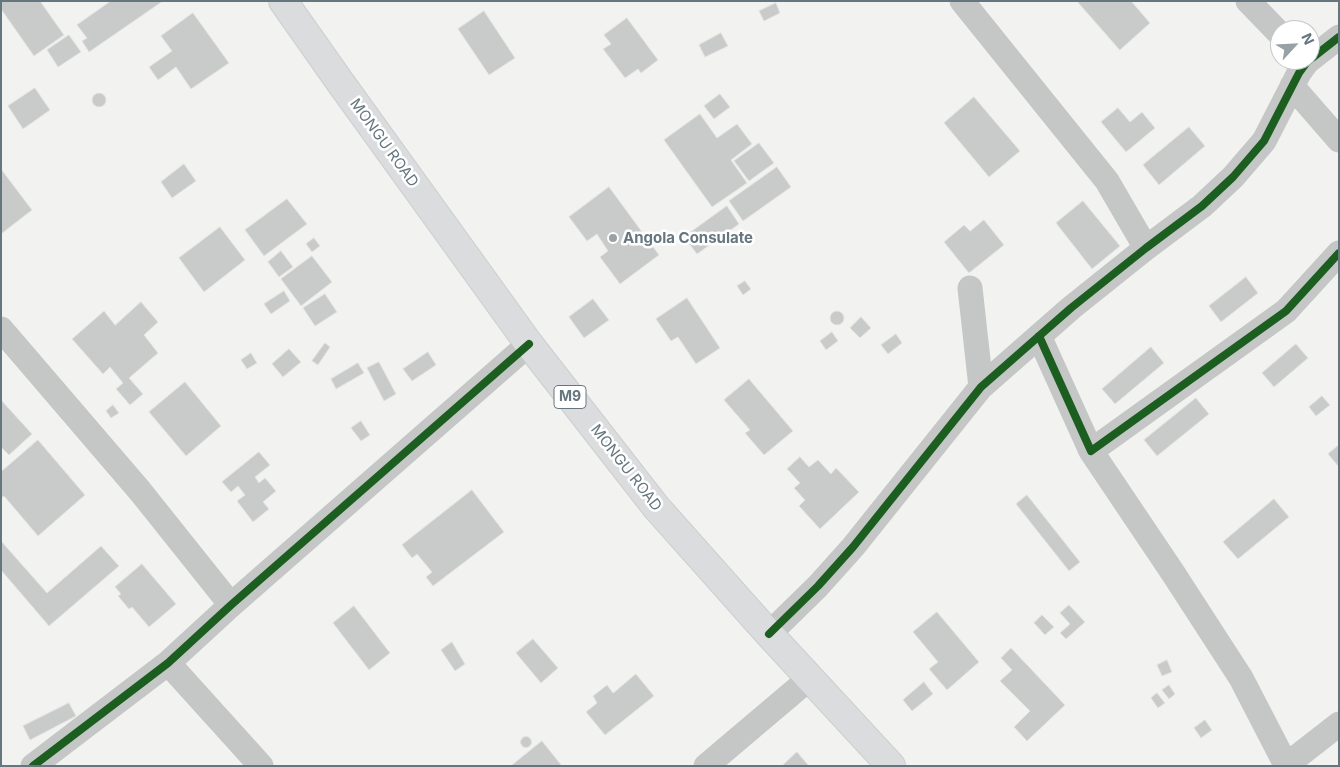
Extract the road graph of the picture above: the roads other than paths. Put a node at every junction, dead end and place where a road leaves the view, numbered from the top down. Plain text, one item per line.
1 (283, 1) edge
2 (962, 1) edge
3 (1248, 1) edge
4 (1270, 24) edge
5 (1339, 38) edge
6 (1320, 51) edge
7 (1301, 70) edge
8 (1292, 86) junction
9 (1339, 140) edge
10 (1146, 248) junction
11 (1339, 253) edge
12 (970, 288) dead end
13 (1, 329) edge
14 (1039, 336) junction
15 (529, 344) junction
16 (981, 387) junction
17 (1091, 451) junction
18 (231, 605) junction
19 (769, 634) junction
20 (168, 663) junction
21 (810, 678) junction
22 (1339, 724) edge
23 (1286, 765) edge
24 (33, 766) edge
25 (261, 766) edge
26 (706, 766) edge
27 (891, 766) edge

1 - 15 main road, MONGU ROAD / M9
2 - 10 street
3 - 4 street
5 - 6 street
7 - 8 street
8 - 9 street
8 - 10 street
10 - 14 street
11 - 17 street
12 - 16 street
13 - 18 street
14 - 16 street
14 - 17 street
15 - 18 street
15 - 19 main road, MONGU ROAD / M9
16 - 19 street
17 - 23 street
18 - 20 street
19 - 21 main road, MONGU ROAD / M9
20 - 24 street
20 - 25 street
21 - 26 street
21 - 27 main road, MONGU ROAD / M9
22 - 23 street

